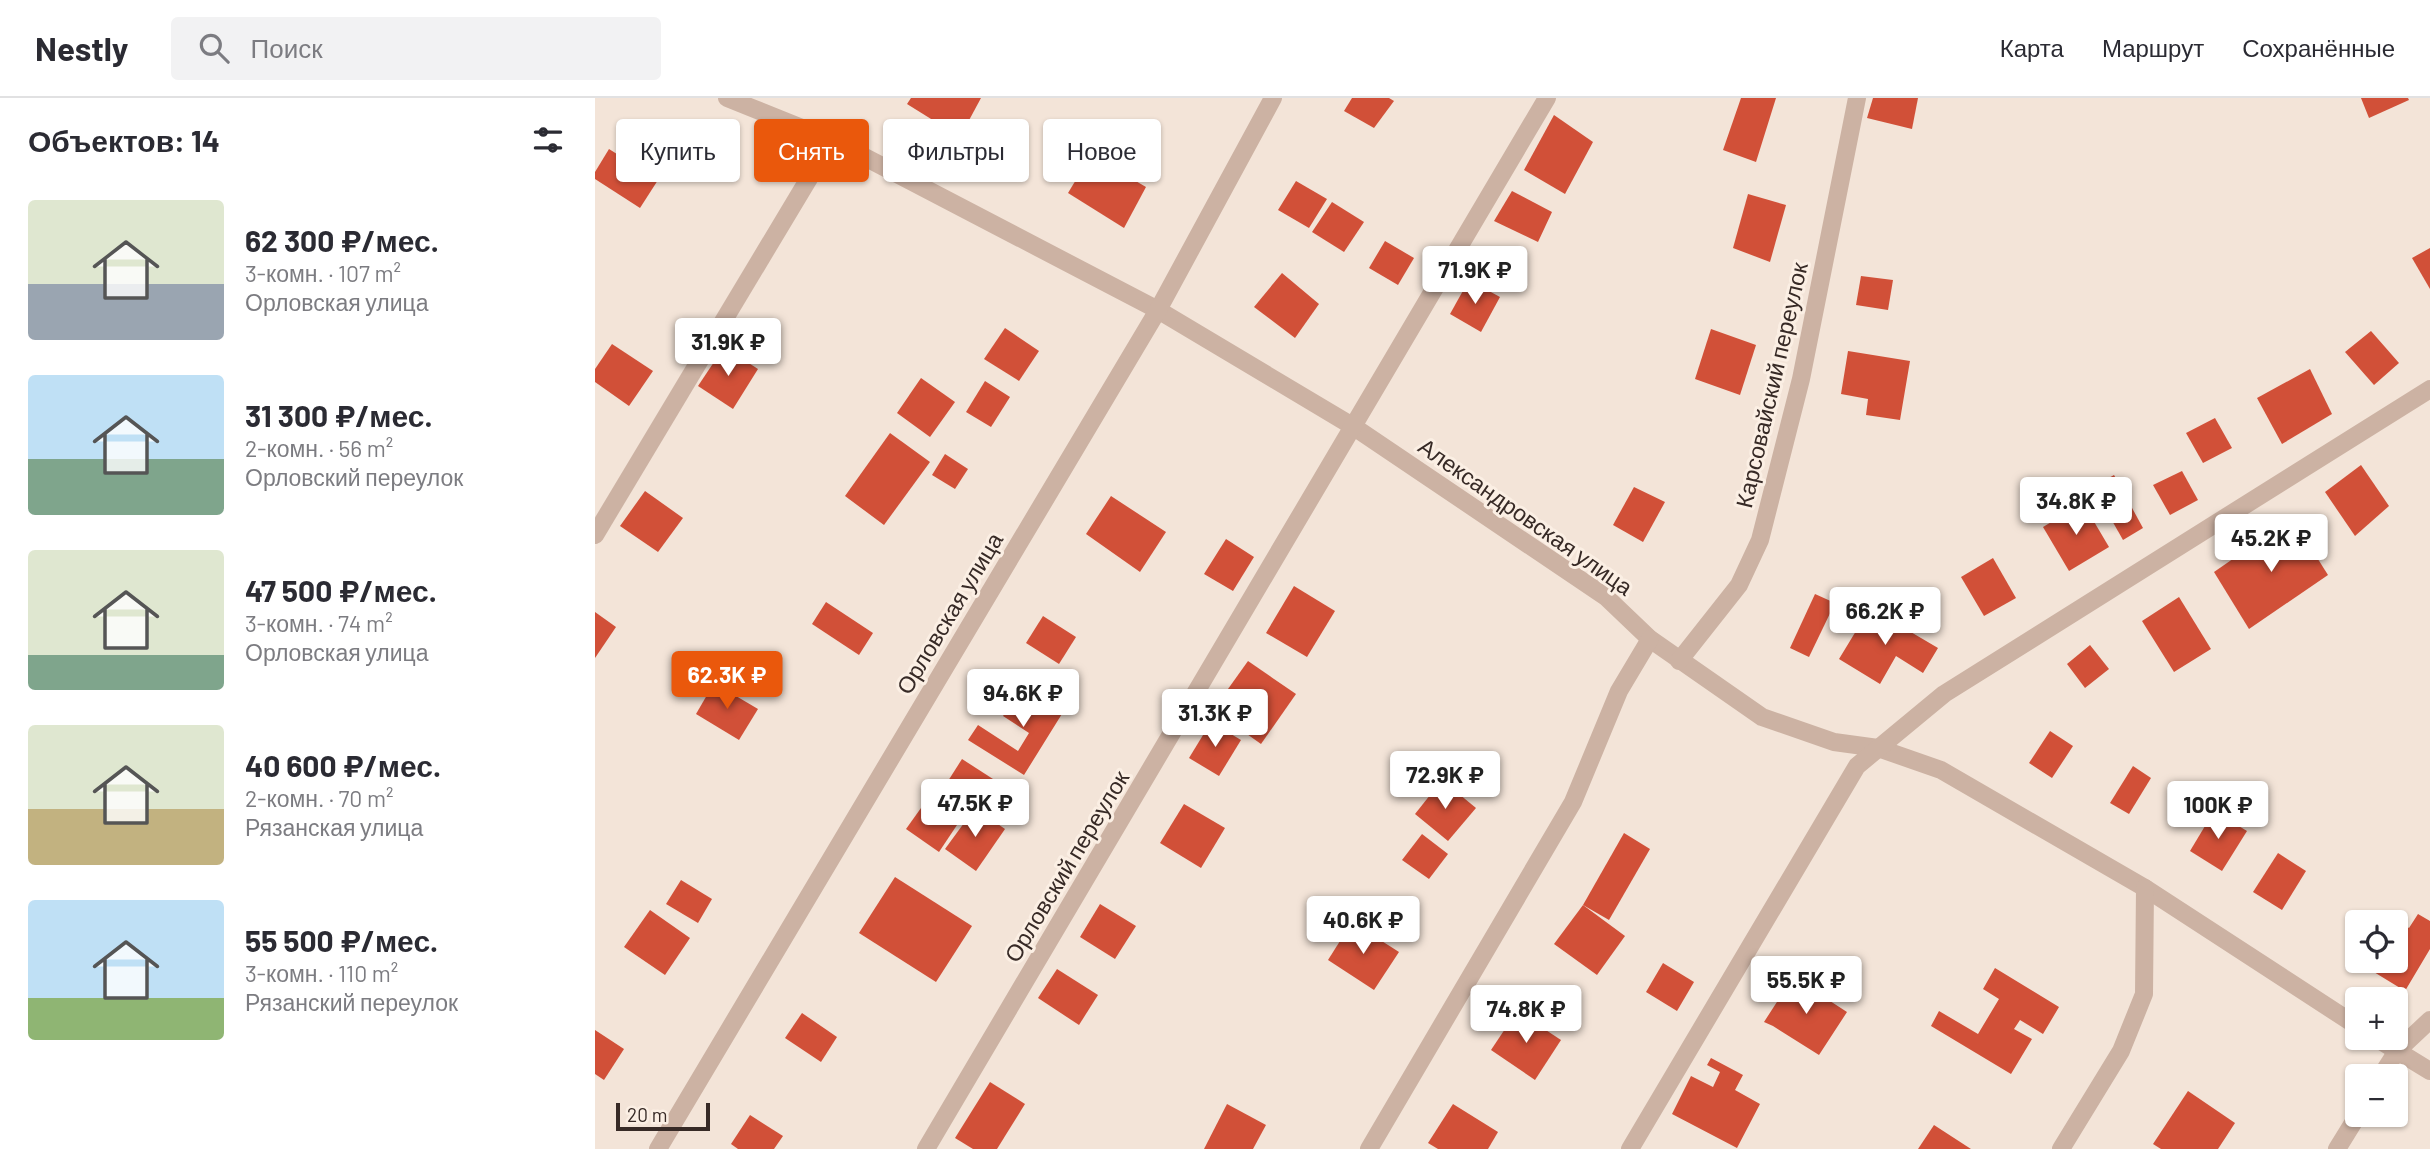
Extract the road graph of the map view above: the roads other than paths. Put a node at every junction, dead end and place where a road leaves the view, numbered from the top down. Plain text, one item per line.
1 (727, 98) edge
2 (1273, 98) edge
3 (1547, 98) edge
4 (1857, 98) edge
5 (780, 119) edge
6 (869, 159) edge
7 (807, 182) edge
8 (1158, 310) junction
9 (2430, 388) edge
10 (1354, 427) junction
11 (595, 535) edge
12 (1650, 639) junction
13 (1679, 661) junction
14 (1878, 748) junction
15 (2145, 888) junction
16 (2345, 1018) edge
17 (2430, 1020) edge
18 (2397, 1051) junction
19 (2389, 1064) edge
20 (2430, 1071) edge
21 (2351, 1127) edge
22 (658, 1149) edge
23 (926, 1149) edge
24 (1369, 1149) edge
25 (1630, 1149) edge
26 (2061, 1149) edge
27 (2337, 1149) edge

1 - 5 street, Александровская улица
2 - 8 street, Орловская улица
3 - 10 street
4 - 13 street, Карсовайский переулок
6 - 8 street, Александровская улица
7 - 11 street
8 - 10 street, Александровская улица
8 - 22 street, Орловская улица
9 - 14 street
10 - 12 street, Александровская улица
10 - 23 street, Орловский переулок
12 - 13 street, Александровская улица
12 - 24 street
13 - 14 street, Александровская улица
14 - 15 street, Александровская улица
14 - 25 street
15 - 16 street, Александровская улица
15 - 26 street
17 - 18 street
18 - 19 street
18 - 20 street
21 - 27 street

